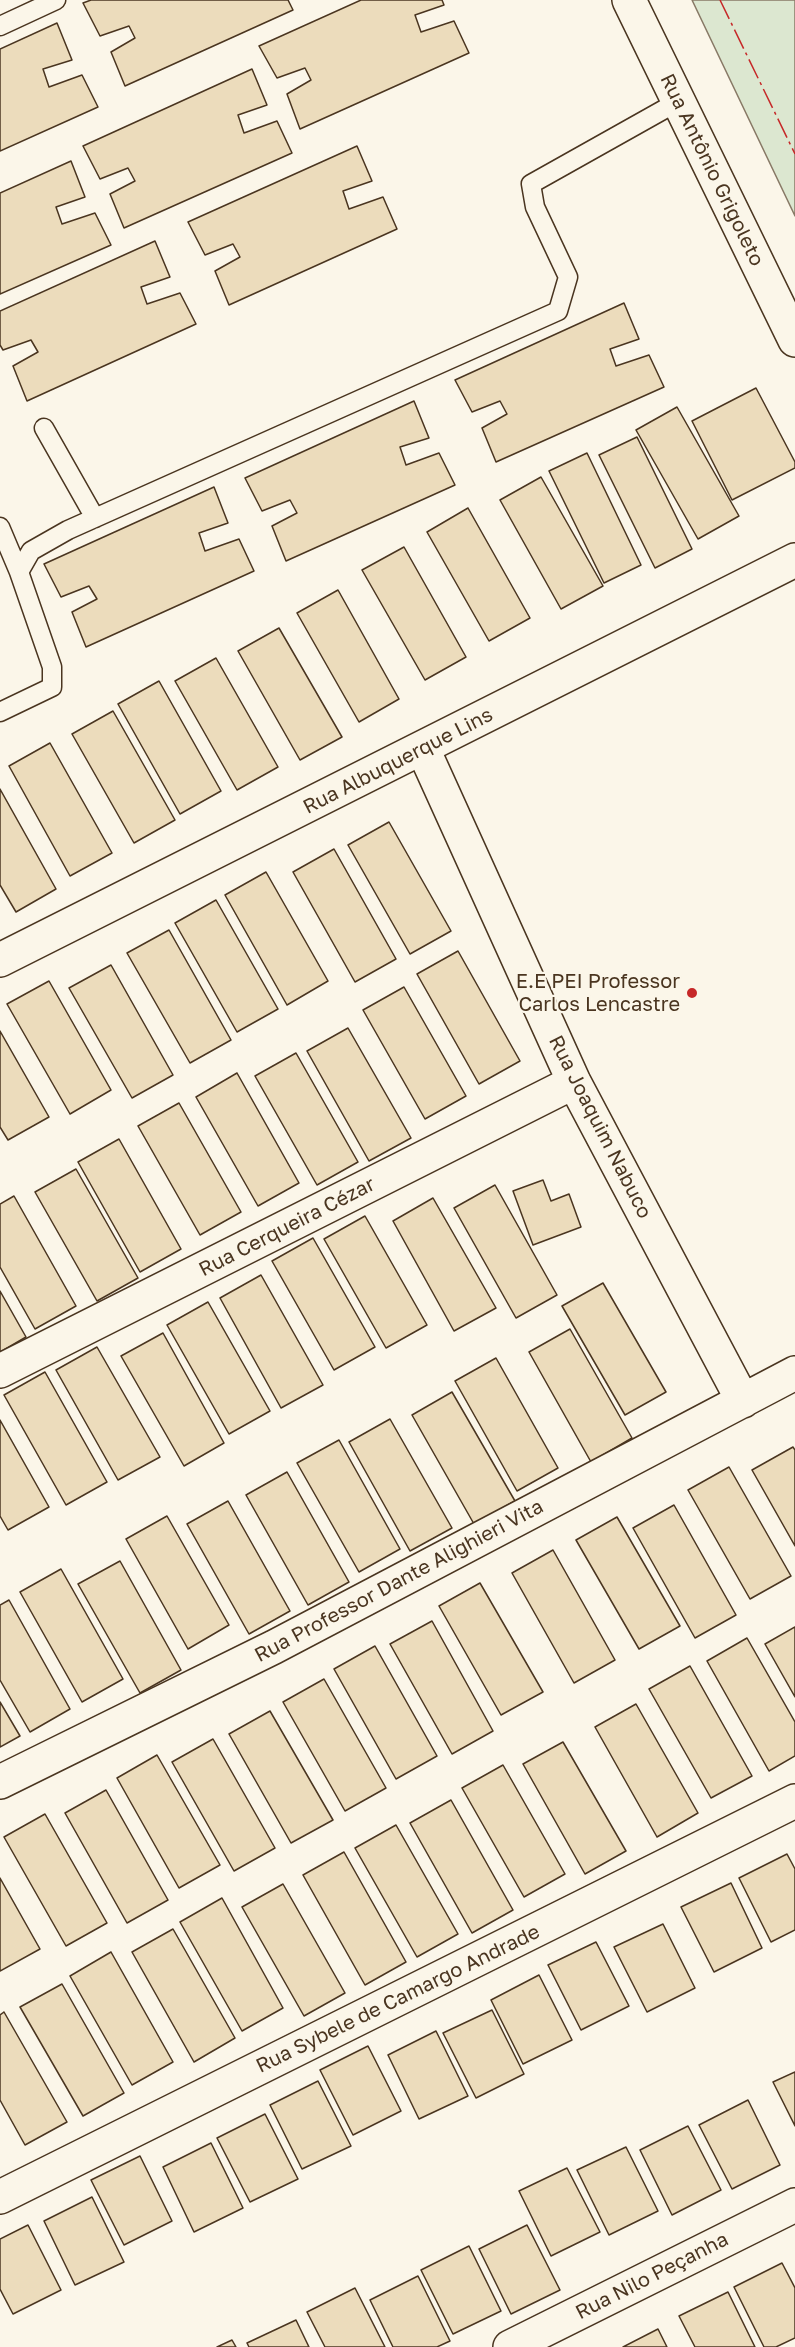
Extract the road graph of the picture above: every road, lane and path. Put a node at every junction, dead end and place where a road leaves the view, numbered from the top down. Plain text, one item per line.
1 (56, 0) edge
2 (629, 0) edge
3 (0, 26) edge
4 (679, 101) junction
5 (795, 340) edge
6 (44, 428) dead end
7 (94, 518) junction
8 (0, 526) edge
9 (795, 560) edge
10 (19, 572) junction
11 (0, 712) edge
12 (423, 749) junction
13 (0, 960) edge
14 (574, 1082) junction
15 (0, 1371) edge
16 (795, 1373) edge
17 (743, 1401) junction
18 (0, 1782) edge
19 (795, 1801) edge
20 (0, 2197) edge
21 (795, 2205) edge
22 (510, 2347) edge

1 - 3 lane
2 - 4 street, Rua Antônio Grigoleto
4 - 5 street, Rua Antônio Grigoleto
4 - 7 lane
6 - 7 lane
7 - 10 lane
8 - 10 lane
9 - 12 street, Rua Albuquerque Lins
10 - 11 lane
12 - 13 street, Rua Albuquerque Lins
12 - 14 street, Rua Joaquim Nabuco
14 - 15 street, Rua Cerqueira Cézar
14 - 17 street, Rua Joaquim Nabuco
16 - 17 street, Rua Professor Dante Alighieri Vita
17 - 18 street, Rua Professor Dante Alighieri Vita
19 - 20 street, Rua Sybele de Camargo Andrade
21 - 22 street, Rua Nilo Peçanha

